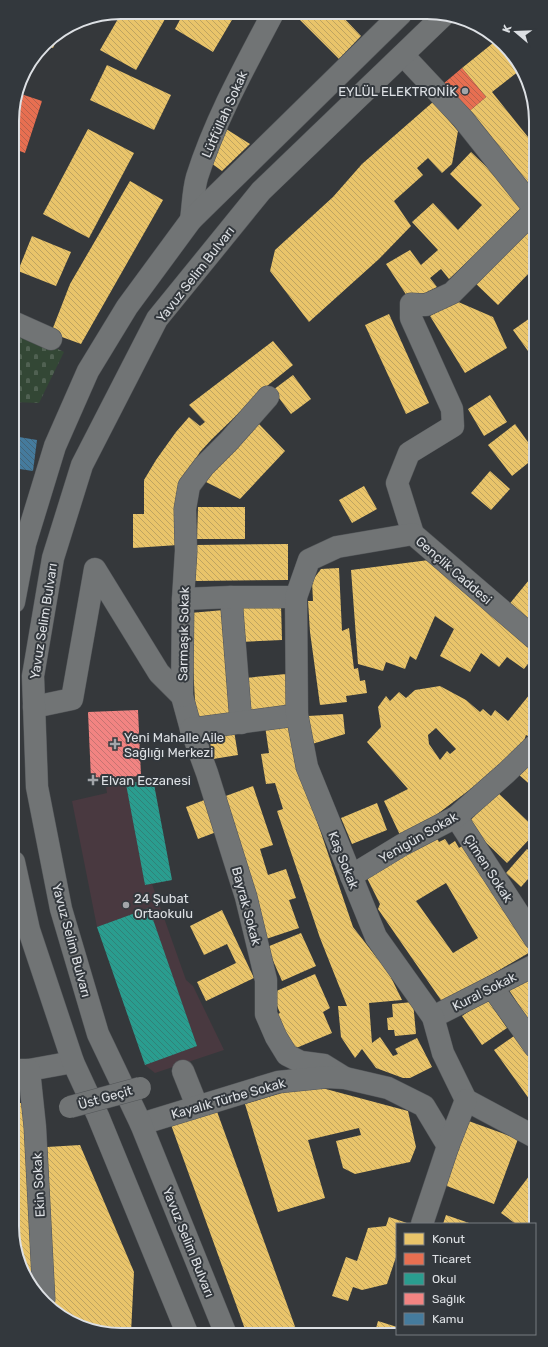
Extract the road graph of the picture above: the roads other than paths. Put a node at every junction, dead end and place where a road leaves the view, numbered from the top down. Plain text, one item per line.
1 (270, 19) edge
2 (396, 19) edge
3 (439, 20) edge
4 (403, 55) junction
5 (529, 203) edge
6 (529, 216) edge
7 (191, 220) junction
8 (19, 325) edge
9 (51, 339) dead end
10 (268, 397) dead end
11 (413, 534) junction
12 (19, 576) edge
13 (231, 597) junction
14 (296, 597) junction
15 (183, 599) junction
16 (529, 634) edge
17 (182, 696) junction
18 (34, 707) junction
19 (297, 715) junction
20 (241, 723) junction
21 (191, 729) junction
22 (529, 751) edge
23 (456, 817) junction
24 (351, 876) junction
25 (19, 885) edge
26 (529, 929) edge
27 (529, 968) edge
28 (492, 987) junction
29 (434, 1017) junction
30 (529, 1039) edge
31 (72, 1062) junction
32 (22, 1070) edge
33 (183, 1071) dead end
34 (345, 1078) junction
35 (140, 1088) dead end
36 (74, 1098) junction
37 (198, 1106) junction
38 (446, 1107) junction
39 (141, 1124) junction
40 (529, 1135) edge
41 (448, 1146) junction
42 (422, 1223) edge
43 (44, 1293) edge
44 (185, 1328) edge
45 (223, 1328) edge

1 - 7 street, Lütfüllah Sokak
2 - 7 street
3 - 4 street, Yavuz Selim Bulvarı
4 - 5 street
4 - 18 street, Yavuz Selim Bulvarı
6 - 11 street
7 - 12 street
8 - 9 street
10 - 15 street, Sarmaşık Sokak
11 - 14 street, Gençlik Caddesi
11 - 16 street, Gençlik Caddesi
13 - 14 street
13 - 15 street
13 - 20 street
14 - 19 street, Kaş Sokak
15 - 17 street, Sarmaşık Sokak
17 - 18 street, Sarmaşık Sokak
17 - 21 street, Bayrak Sokak
18 - 39 street, Yavuz Selim Bulvarı
19 - 20 street
19 - 24 street, Kaş Sokak
20 - 21 street
21 - 34 street, Bayrak Sokak
22 - 23 street, Yenigün Sokak
23 - 24 street, Yenigün Sokak
23 - 26 street, Çimen Sokak
24 - 29 street, Kaş Sokak
25 - 31 street
27 - 28 street, Kural Sokak
28 - 29 street, Kural Sokak
28 - 30 street
29 - 38 street, Kaş Sokak
31 - 32 street
31 - 36 street
32 - 43 street, Ekin Sokak
33 - 37 street
34 - 37 street, Kayalık Türbe Sokak
34 - 38 street, Kayalık Türbe Sokak
35 - 36 street, Üst Geçit, bridge
36 - 44 street
37 - 39 street, Kayalık Türbe Sokak
38 - 40 street, Kayalık Türbe Sokak
38 - 41 street
38 - 41 street, Kayalık Türbe Sokak
39 - 45 street, Yavuz Selim Bulvarı
41 - 42 street

